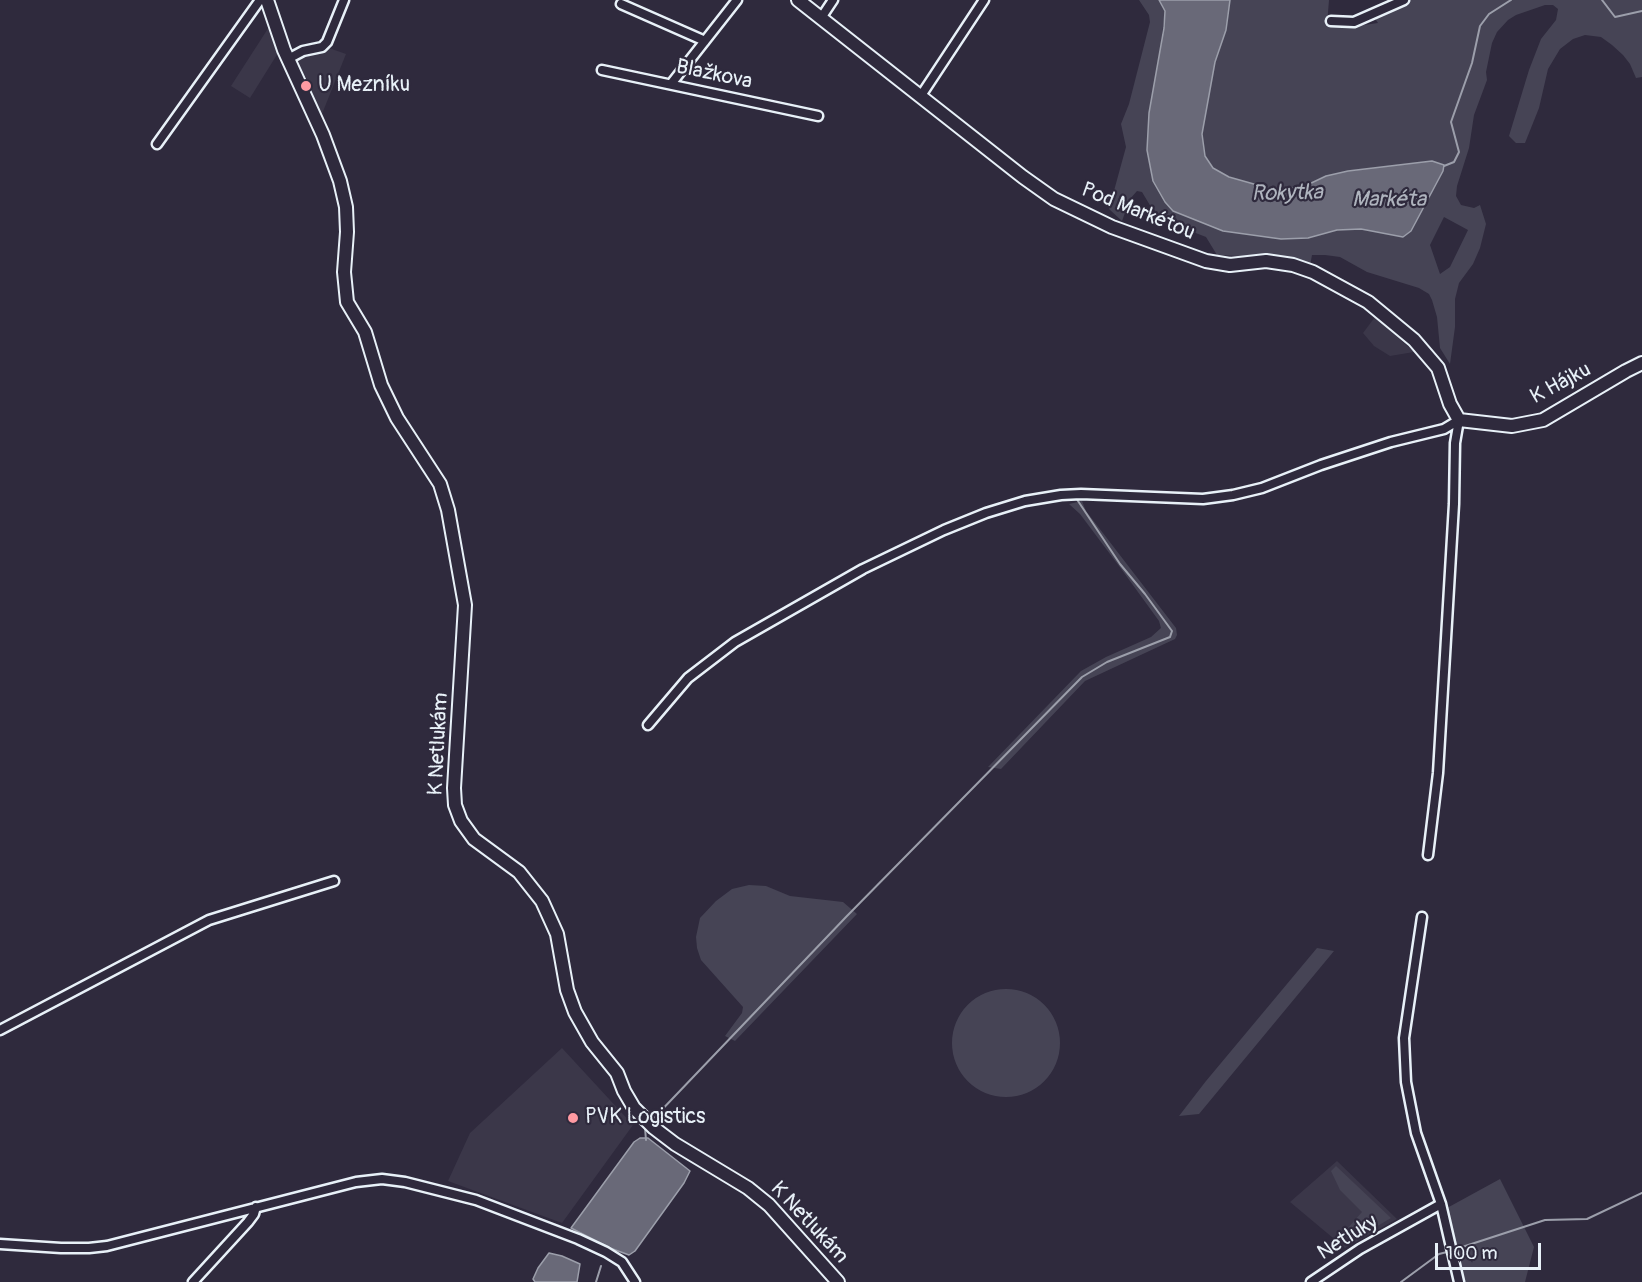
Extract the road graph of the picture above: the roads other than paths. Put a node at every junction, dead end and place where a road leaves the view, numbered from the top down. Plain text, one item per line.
1 (260, 0) edge
2 (267, 0) edge
3 (344, 0) edge
4 (737, 0) edge
5 (798, 0) edge
6 (833, 0) edge
7 (984, 0) edge
8 (1404, 0) edge
9 (621, 4) dead end
10 (821, 18) junction
11 (1331, 21) dead end
12 (705, 41) junction
13 (288, 59) junction
14 (602, 70) dead end
15 (671, 84) junction
16 (920, 97) junction
17 (818, 116) dead end
18 (157, 144) dead end
19 (1642, 363) edge
20 (1459, 420) junction
21 (648, 725) dead end
22 (1428, 855) dead end
23 (334, 881) dead end
24 (1422, 917) dead end
25 (0, 1030) edge
26 (1441, 1204) junction
27 (256, 1207) junction
28 (0, 1244) edge
29 (193, 1282) edge
30 (634, 1282) edge
31 (838, 1282) edge
32 (1311, 1282) edge
33 (1459, 1282) edge

1 - 18 street
2 - 13 street
3 - 13 street
4 - 12 street
5 - 10 street, Pod Markétou
6 - 10 street
7 - 16 street
8 - 11 street
9 - 12 street
10 - 16 street, Pod Markétou
12 - 15 street
13 - 31 street, K Netlukám
14 - 15 street, Blažkova
15 - 17 street, Blažkova
16 - 20 street, Pod Markétou
19 - 20 street, K Hájku
20 - 21 street
20 - 22 street
23 - 25 street
24 - 26 street
26 - 32 street, Netluky
26 - 33 street
27 - 28 street
27 - 29 street
27 - 30 street

